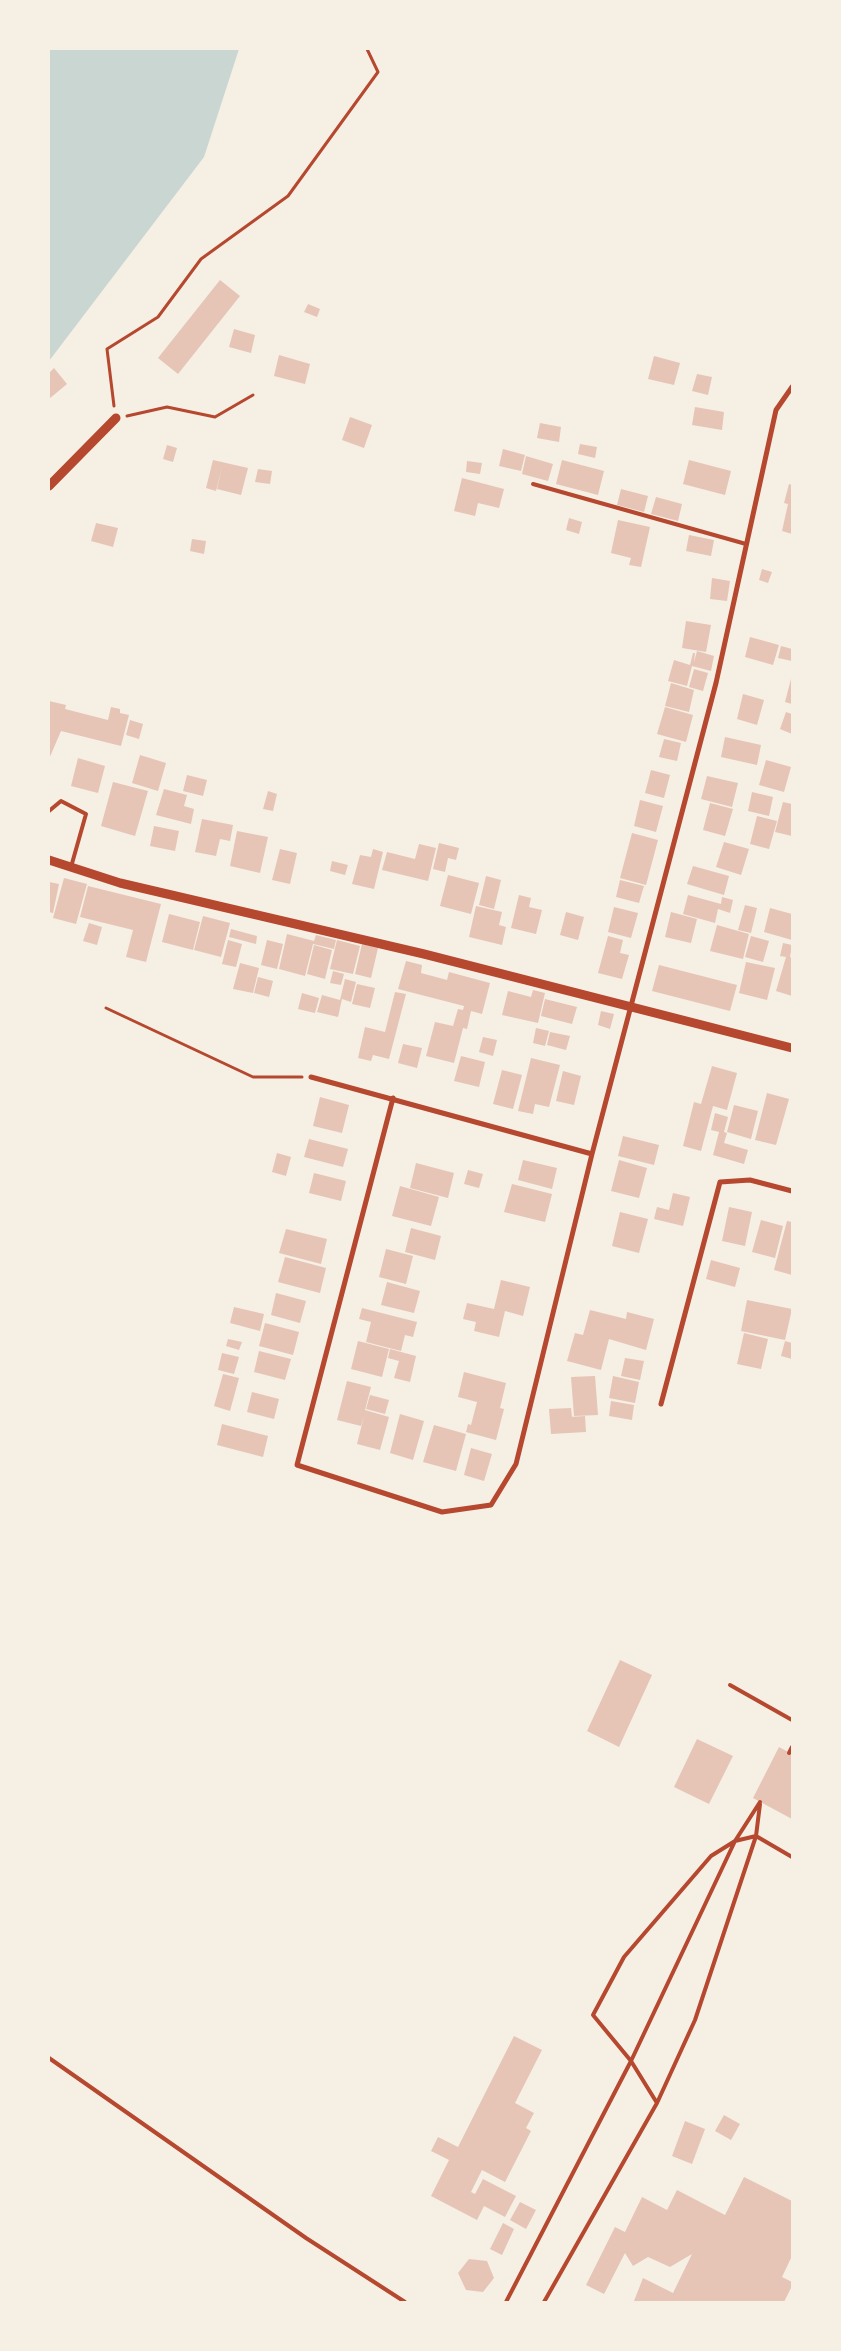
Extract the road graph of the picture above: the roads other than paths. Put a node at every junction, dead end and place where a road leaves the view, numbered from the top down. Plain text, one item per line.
1 (792, 387) edge
2 (116, 418) road end
3 (533, 484) dead end
4 (49, 486) edge
5 (746, 544) junction
6 (49, 811) edge
7 (49, 860) edge
8 (71, 867) junction
9 (631, 1006) junction
10 (792, 1048) edge
11 (311, 1077) road end
12 (393, 1098) junction
13 (592, 1154) junction
14 (792, 1191) edge
15 (661, 1404) dead end
16 (730, 1685) dead end
17 (792, 1720) edge
18 (792, 1747) edge
19 (789, 1753) dead end
20 (756, 1836) junction
21 (736, 1841) junction
22 (792, 1857) edge
23 (49, 2058) edge
24 (631, 2061) junction
25 (657, 2103) junction
26 (406, 2302) edge
27 (506, 2302) edge
28 (544, 2302) edge

1 - 5 street
2 - 4 street
3 - 5 lane
5 - 9 street
6 - 8 lane
7 - 8 street
8 - 9 street
9 - 10 street
9 - 13 street
11 - 12 street
12 - 13 street
12 - 13 street
14 - 15 street
16 - 17 lane
18 - 19 lane
20 - 21 lane
20 - 21 lane
20 - 22 lane
20 - 25 lane
21 - 24 lane
21 - 24 lane
23 - 26 lane
24 - 25 lane
24 - 27 lane
25 - 28 lane

